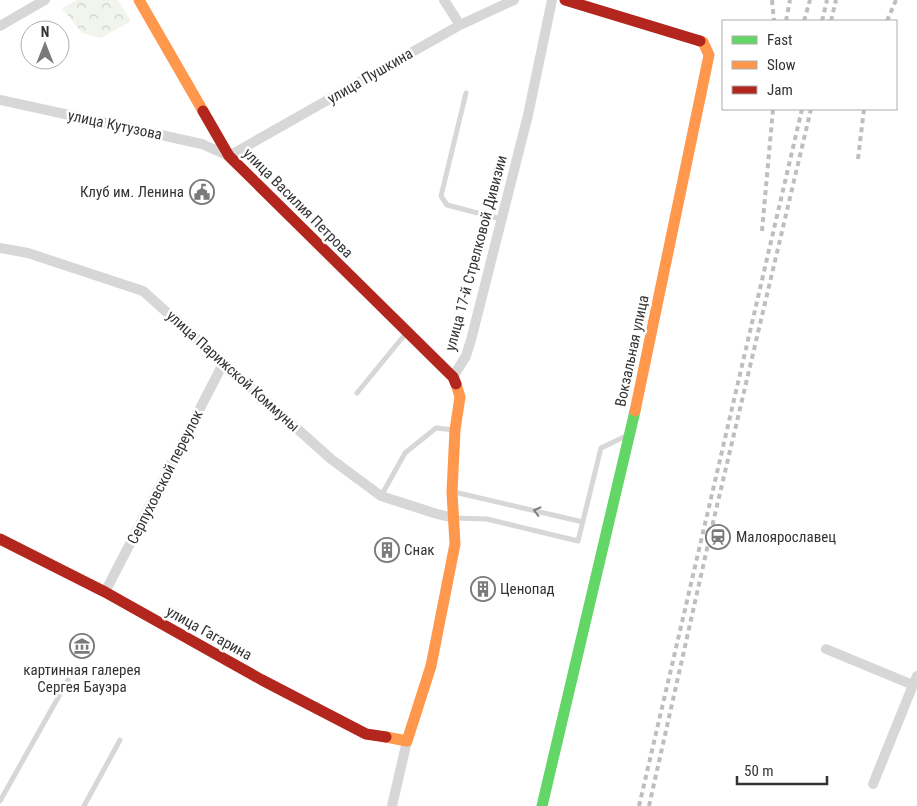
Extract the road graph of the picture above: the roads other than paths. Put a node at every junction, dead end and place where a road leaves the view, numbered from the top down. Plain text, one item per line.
1 (45, 0) edge
2 (139, 0) edge
3 (444, 0) edge
4 (514, 0) edge
5 (552, 0) edge
6 (565, 0) edge
7 (460, 25) junction
8 (0, 26) edge
9 (466, 94) dead end
10 (0, 100) edge
11 (229, 156) junction
12 (501, 219) junction
13 (0, 248) edge
14 (407, 332) junction
15 (224, 362) junction
16 (453, 377) junction
17 (357, 393) dead end
18 (455, 430) junction
19 (630, 434) junction
20 (452, 492) junction
21 (381, 496) junction
22 (454, 518) junction
23 (582, 522) junction
24 (0, 539) edge
25 (105, 592) junction
26 (826, 649) dead end
27 (68, 680) dead end
28 (915, 681) edge
29 (120, 740) dead end
30 (407, 741) junction
31 (874, 784) dead end
32 (0, 801) edge
33 (84, 806) edge
34 (392, 806) edge
35 (542, 806) edge

1 - 8 street
2 - 11 main road, улица Василия Петрова
3 - 7 street
4 - 7 street, улица Пушкина
5 - 12 street, улица 17-й Стрелковой Дивизии
6 - 19 main road, Вокзальная улица
7 - 11 street, улица Пушкина
9 - 12 lane
10 - 11 street, улица Кутузова
11 - 14 main road, улица Василия Петрова
12 - 16 street, улица 17-й Стрелковой Дивизии
13 - 15 street, улица Парижской Коммуны
14 - 16 main road, улица Василия Петрова
14 - 17 lane
15 - 21 street, улица Парижской Коммуны
15 - 25 street, Серпуховской переулок
16 - 18 main road
18 - 20 main road
18 - 21 lane
19 - 23 lane
19 - 35 main road, Вокзальная улица
20 - 22 main road
23 -> 20 lane
21 - 22 street, улица Парижской Коммуны
22 - 23 lane
22 - 30 main road
24 - 25 main road, улица Гагарина
25 - 30 main road, улица Гагарина
26 - 28 street
27 - 32 lane
28 - 31 street
29 - 33 lane
30 - 34 street

